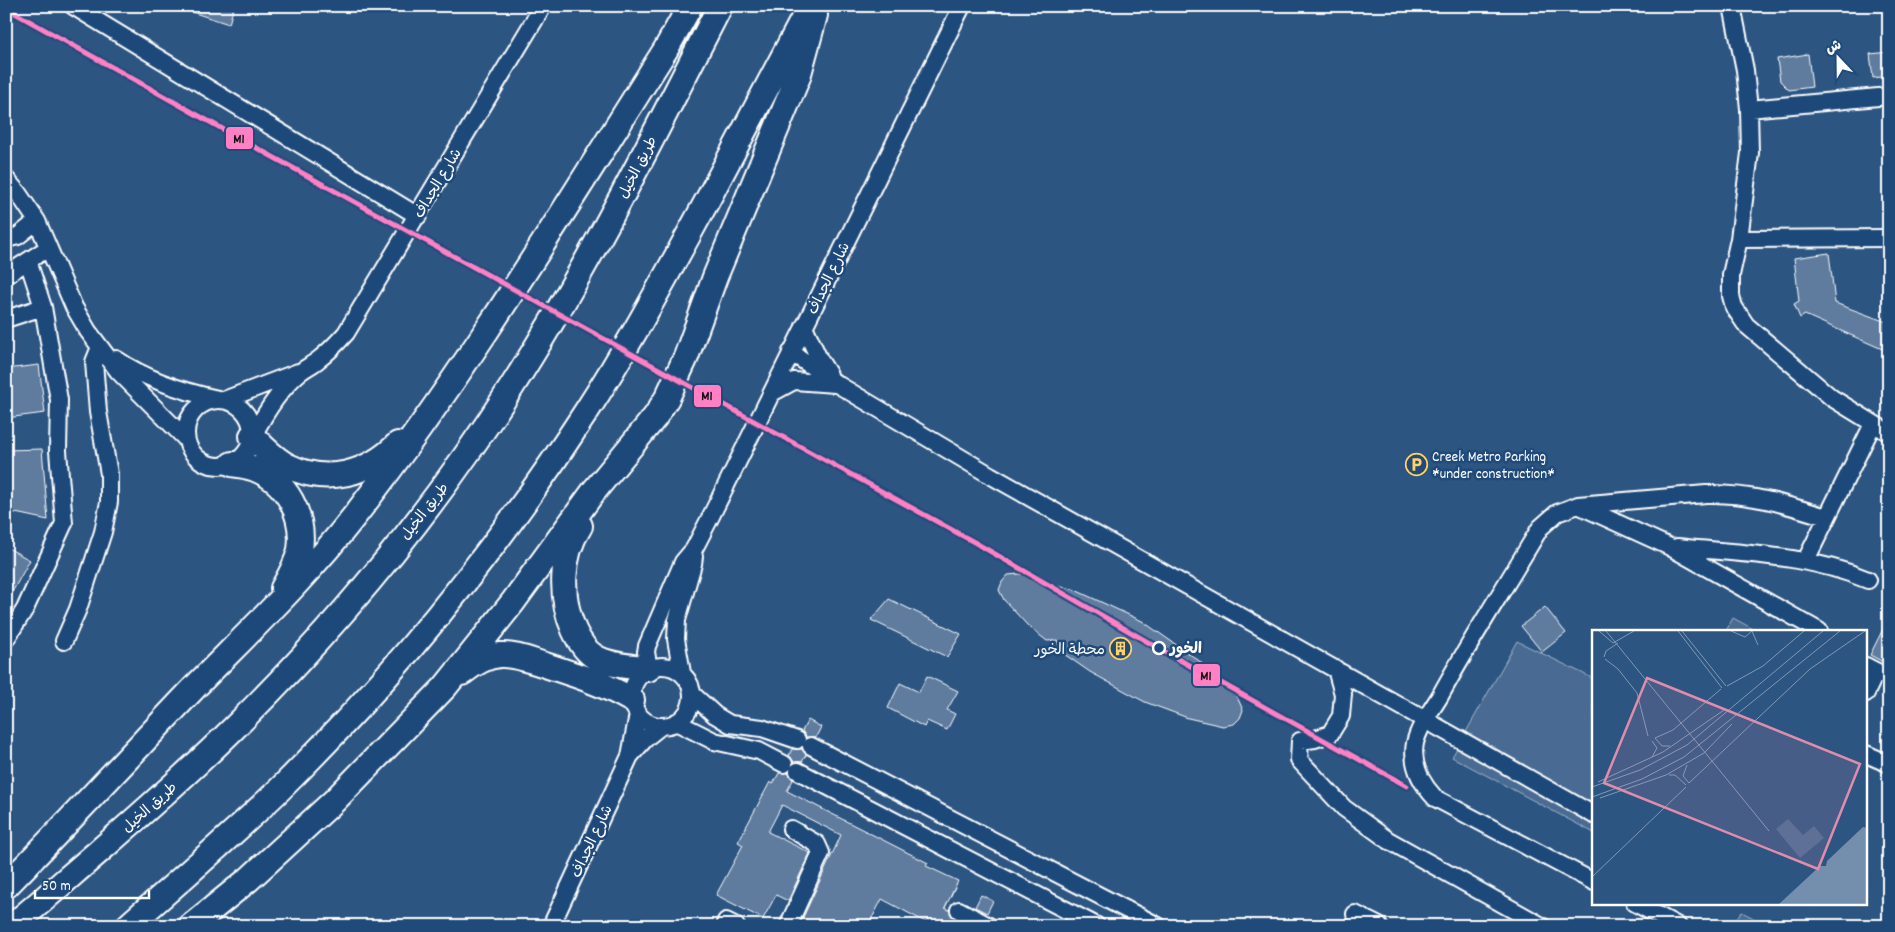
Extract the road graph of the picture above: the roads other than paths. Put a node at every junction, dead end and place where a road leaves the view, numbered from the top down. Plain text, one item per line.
1 (73, 6) edge
2 (543, 6) edge
3 (690, 6) edge
4 (720, 6) edge
5 (810, 6) edge
6 (817, 6) edge
7 (962, 6) edge
8 (1732, 6) edge
9 (1889, 96) edge
10 (1749, 109) junction
11 (6, 179) edge
12 (418, 216) junction
13 (37, 221) junction
14 (1889, 238) edge
15 (6, 239) edge
16 (1739, 239) junction
17 (48, 248) junction
18 (28, 261) junction
19 (6, 275) edge
20 (43, 307) junction
21 (6, 319) edge
22 (804, 326) junction
23 (102, 349) junction
24 (788, 358) junction
25 (300, 372) junction
26 (837, 384) junction
27 (450, 387) junction
28 (772, 393) junction
29 (221, 400) junction
30 (1873, 424) junction
31 (1889, 433) edge
32 (253, 436) junction
33 (186, 439) junction
34 (626, 454) junction
35 (232, 464) junction
36 (1578, 505) junction
37 (1826, 517) junction
38 (1670, 547) junction
39 (694, 549) junction
40 (1806, 560) junction
41 (1868, 580) dead end
42 (257, 625) junction
43 (1817, 630) edge
44 (6, 639) edge
45 (64, 641) dead end
46 (648, 669) junction
47 (1336, 669) junction
48 (1877, 672) edge
49 (682, 673) junction
50 (445, 687) junction
51 (1868, 689) edge
52 (692, 694) junction
53 (635, 707) junction
54 (1426, 720) junction
55 (669, 724) junction
56 (1868, 755) edge
57 (630, 756) junction
58 (1889, 764) edge
59 (1592, 814) edge
60 (791, 830) dead end
61 (1592, 881) edge
62 (6, 886) edge
63 (1637, 904) edge
64 (959, 910) dead end
65 (1355, 914) dead end
66 (12, 926) edge
67 (128, 926) edge
68 (191, 926) edge
69 (551, 926) edge
70 (788, 926) edge
71 (989, 926) edge
72 (1097, 926) edge
73 (1158, 926) edge
74 (1379, 926) edge
75 (1542, 926) edge
76 (1678, 926) edge

1 - 12 street
2 - 12 street, شارع الجداف
3 - 27 highway
4 - 66 highway, طريق الخيل
5 - 67 highway
6 - 34 highway
7 - 22 street, شارع الجداف
8 - 10 street
9 - 10 street
10 - 16 street
11 - 13 street
12 - 25 street, شارع الجداف
13 - 15 street
13 - 17 street
14 - 16 street
16 - 30 street
17 - 18 street
17 - 23 street
18 - 19 street
18 - 20 street
20 - 21 street
20 - 44 street
22 - 24 street, شارع الجداف
22 - 26 street
23 - 29 street
23 - 33 street
23 - 45 street
24 - 26 street
24 - 28 street, شارع الجداف
25 - 29 street, شارع الجداف
25 - 32 street, شارع الجداف
26 - 28 street
26 - 47 street
27 - 32 highway
27 - 42 highway
28 - 39 street, شارع الجداف
29 - 32 street
29 - 33 street
30 - 31 street
30 - 37 street
32 - 35 street
33 - 35 street
34 - 46 highway
34 - 50 highway
35 - 42 highway
36 - 37 street
36 - 38 street
36 - 54 street
37 - 40 street
38 - 40 street
38 - 43 street
39 - 46 street, شارع الجداف
39 - 49 street, شارع الجداف
40 - 41 street
42 - 62 highway
46 - 49 street
46 - 53 street, شارع الجداف
47 - 54 street
47 - 75 street
48 - 51 street
49 - 52 street, شارع الجداف
50 - 53 highway
50 - 68 highway
52 - 55 street, شارع الجداف
52 - 73 street
53 - 55 street
53 - 57 street, شارع الجداف
54 - 59 street
54 - 61 street
55 - 57 street, شارع الجداف
55 - 72 street
56 - 58 street
57 - 69 street, شارع الجداف
60 - 70 street
63 - 76 street
64 - 71 street
65 - 74 street

